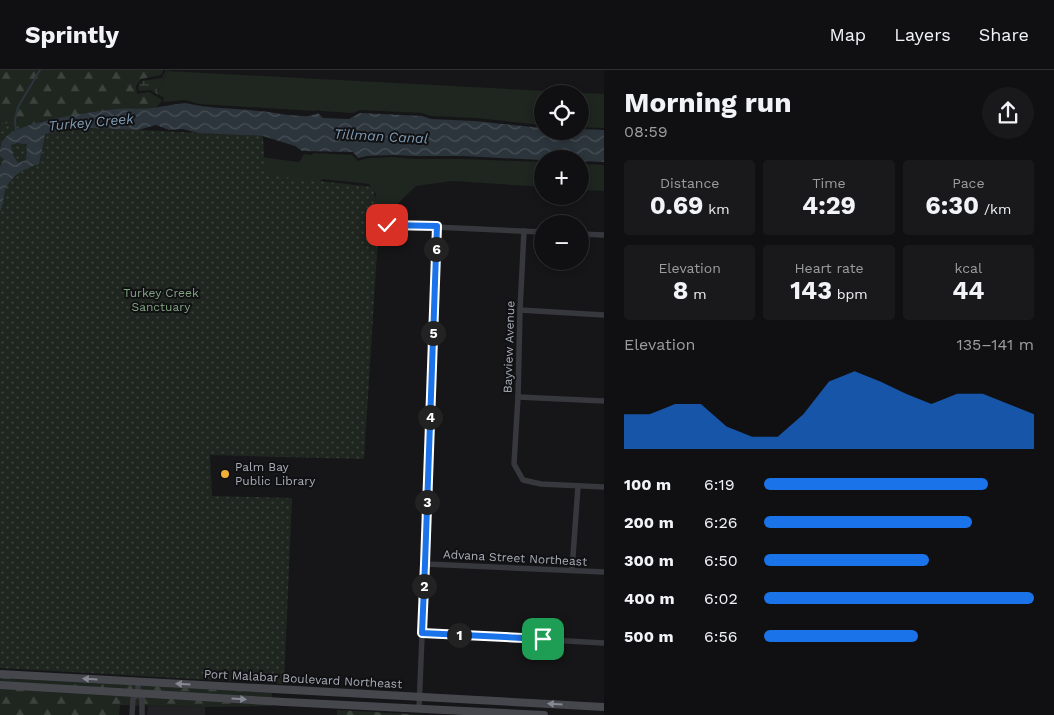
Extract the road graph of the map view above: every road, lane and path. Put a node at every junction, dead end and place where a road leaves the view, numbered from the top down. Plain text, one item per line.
1 (370, 224) dead end
2 (437, 226) junction
3 (524, 231) junction
4 (534, 232) edge
5 (589, 234) edge
6 (604, 235) edge
7 (520, 310) junction
8 (604, 315) edge
9 (518, 397) junction
10 (604, 401) edge
11 (578, 486) junction
12 (604, 487) edge
13 (425, 564) junction
14 (572, 570) junction
15 (604, 572) edge
16 (422, 633) junction
17 (604, 643) edge
18 (0, 674) edge
19 (138, 681) junction
20 (0, 685) edge
21 (138, 693) junction
22 (336, 693) junction
23 (419, 696) junction
24 (335, 704) junction
25 (604, 707) edge
26 (419, 708) junction
27 (132, 715) edge
28 (142, 715) edge
29 (544, 715) edge

1 - 2 street
2 - 3 street
2 - 13 street
3 - 4 street
3 - 7 street, Bayview Avenue
5 - 6 street
7 - 8 street
7 - 9 street, Bayview Avenue
9 - 10 street
9 - 11 street, Bayview Avenue
11 - 12 street
11 - 14 street
13 - 14 street, Advana Street Northeast
13 - 16 street
14 - 15 street, Advana Street Northeast
16 - 17 street
16 - 23 street
19 -> 18 street, Port Malabar Boulevard Northeast
19 - 21 street
22 -> 19 street, Port Malabar Boulevard Northeast
20 - 21 street, Port Malabar Boulevard Northeast
21 -> 24 street, Port Malabar Boulevard Northeast
21 - 27 street
21 - 28 street
22 - 23 street, Port Malabar Boulevard Northeast
22 - 24 street
25 -> 23 street, Port Malabar Boulevard Northeast
23 - 26 street
24 - 26 street, Port Malabar Boulevard Northeast
26 - 29 street, Port Malabar Boulevard Northeast

